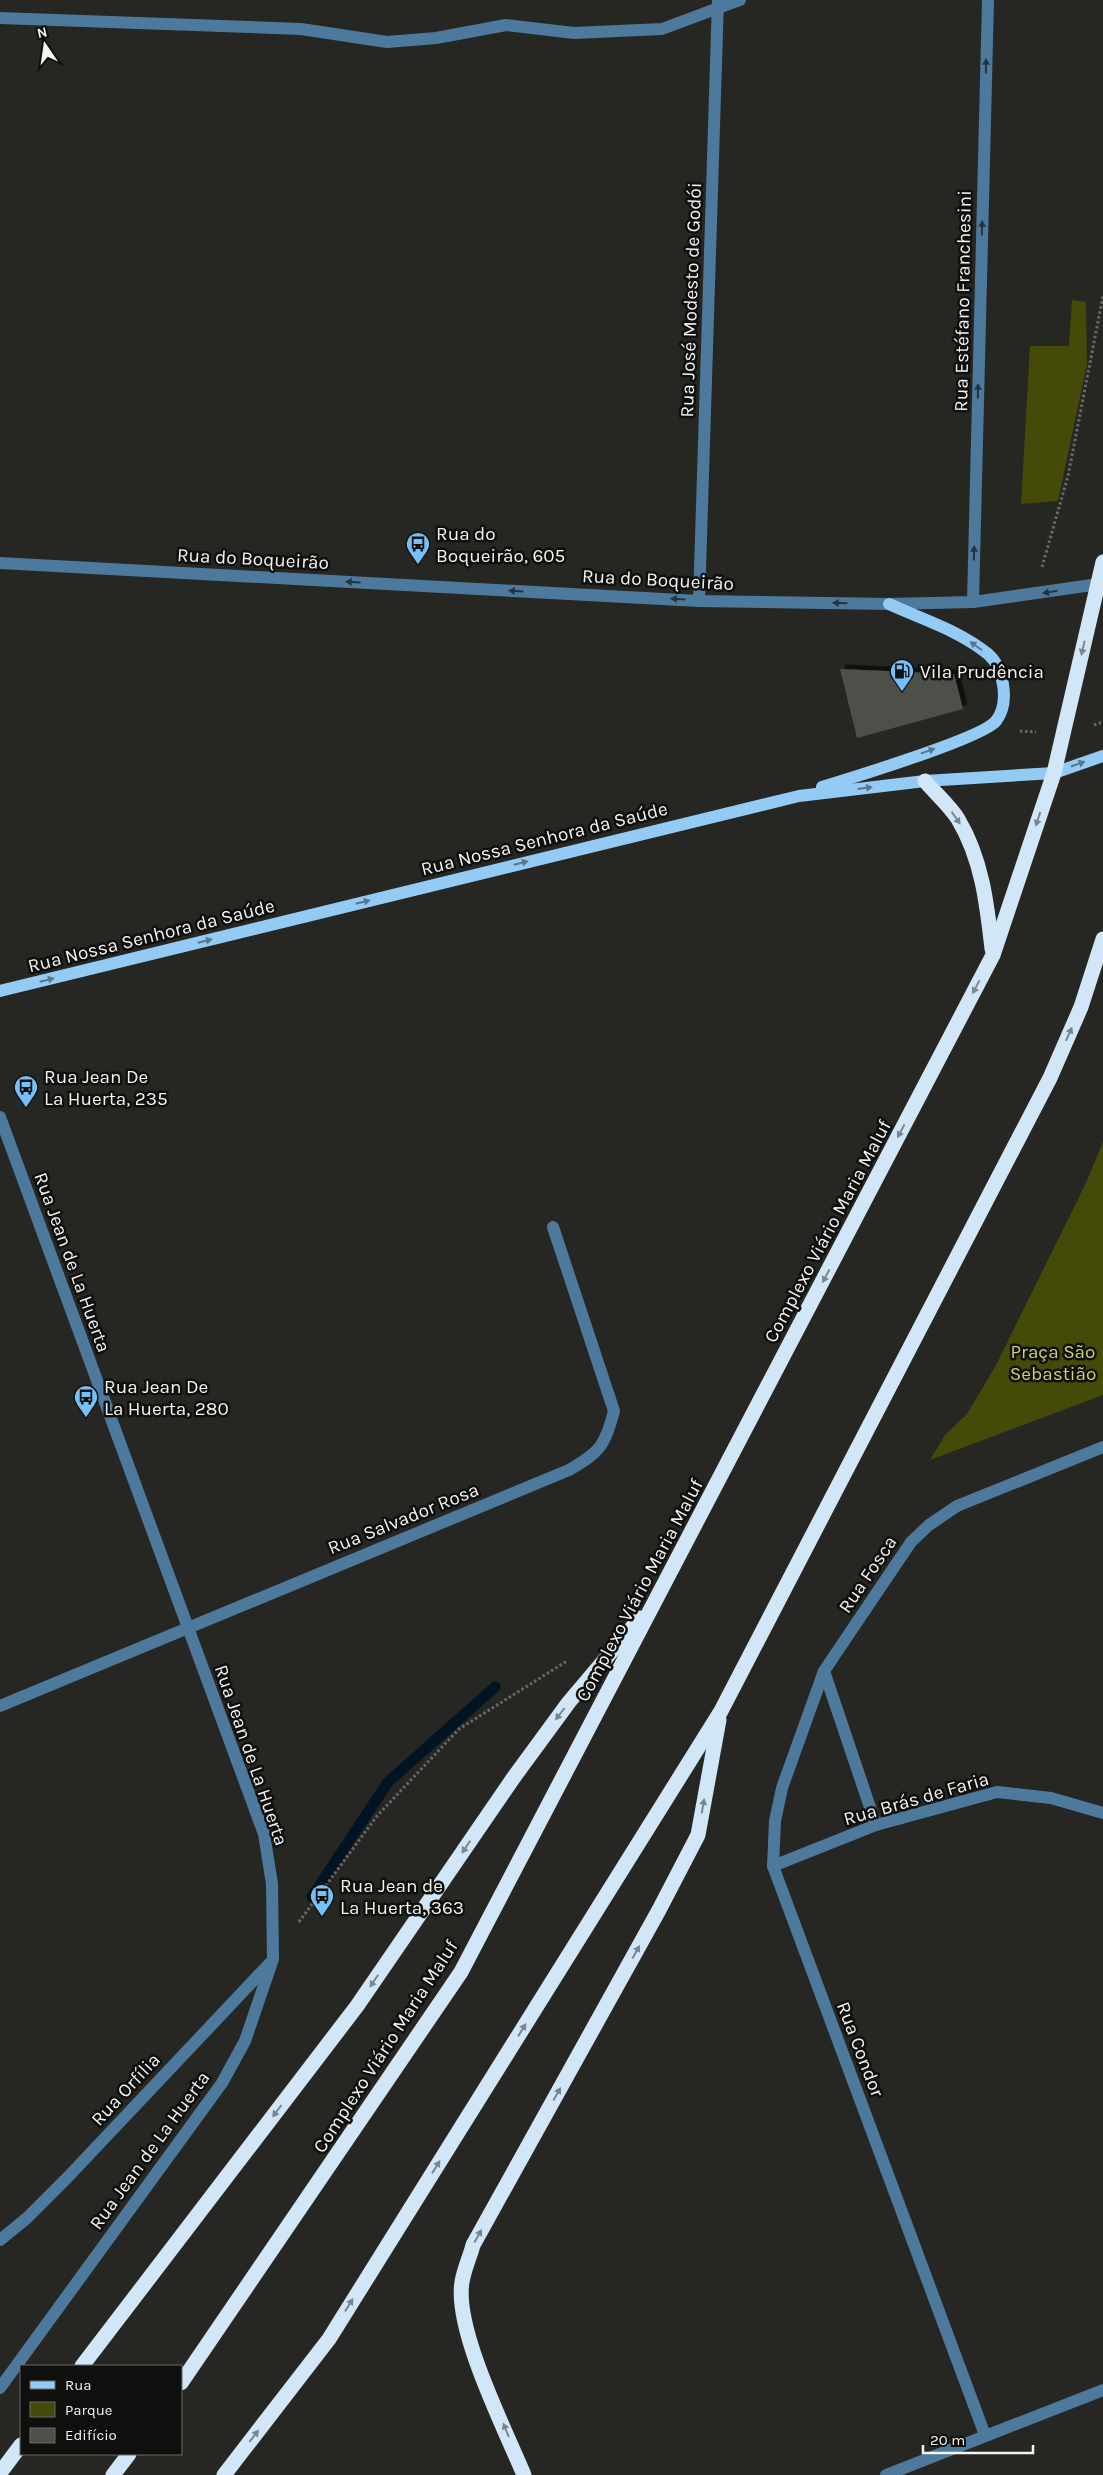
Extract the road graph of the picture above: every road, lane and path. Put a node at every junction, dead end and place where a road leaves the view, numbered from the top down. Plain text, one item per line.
1 (740, 0) edge
2 (988, 0) edge
3 (718, 5) edge
4 (0, 18) edge
5 (1103, 296) edge
6 (1103, 562) edge
7 (0, 563) edge
8 (1101, 584) edge
9 (1035, 594) junction
10 (699, 601) junction
11 (973, 602) junction
12 (889, 604) junction
13 (1103, 756) edge
14 (1054, 773) junction
15 (925, 781) junction
16 (799, 796) junction
17 (1103, 939) edge
18 (993, 955) junction
19 (0, 991) edge
20 (0, 1117) edge
21 (553, 1227) dead end
22 (1103, 1447) edge
23 (659, 1596) junction
24 (187, 1628) junction
25 (573, 1657) dead end
26 (824, 1671) junction
27 (0, 1706) edge
28 (721, 1711) junction
29 (1103, 1813) edge
30 (876, 1825) junction
31 (773, 1866) junction
32 (273, 1959) junction
33 (0, 2240) edge
34 (83, 2365) edge
35 (182, 2382) edge
36 (0, 2388) edge
37 (1103, 2390) edge
38 (985, 2435) junction
39 (20, 2446) edge
40 (128, 2455) edge
41 (0, 2473) edge
42 (113, 2475) edge
43 (224, 2475) edge
44 (524, 2475) edge
45 (886, 2475) edge

1 - 3 street
11 -> 2 street, Rua Estéfano Franchesini
3 - 4 street
3 - 10 street, Rua José Modesto de Godói
5 - 9 path
6 - 8 highway, Complexo Viário Maria Maluf
10 -> 7 street, Rua do Boqueirão
8 -> 9 street, Rua do Boqueirão
8 -> 14 highway, Complexo Viário Maria Maluf
9 - 11 street, Rua do Boqueirão
12 -> 10 street, Rua do Boqueirão
11 - 12 street, Rua do Boqueirão
16 -> 12 main road
14 -> 13 main road, Rua Nossa Senhora da Saúde
14 - 15 main road, Rua Nossa Senhora da Saúde
14 -> 18 highway, Complexo Viário Maria Maluf
16 -> 15 main road, Rua Nossa Senhora da Saúde
15 -> 18 highway
19 -> 16 main road, Rua Nossa Senhora da Saúde
28 -> 17 highway
18 -> 23 highway, Complexo Viário Maria Maluf
20 - 24 street, Rua Jean de La Huerta
21 - 24 street, Rua Salvador Rosa
22 - 26 street, Rua Fosca
23 -> 34 highway
23 - 35 highway, Complexo Viário Maria Maluf
24 - 27 street, Rua Salvador Rosa
24 - 32 street, Rua Jean de La Huerta
25 - 32 path
26 - 30 street
26 - 31 street, Rua Condor
43 -> 28 highway
44 -> 28 highway
29 - 30 street, Rua Brás de Faria
30 - 31 street, Rua Brás de Faria
31 - 38 street, Rua Condor
32 - 33 street, Rua Orfília
32 - 36 street, Rua Jean de La Huerta
37 - 38 street
38 - 45 street
39 - 41 highway
40 - 42 highway

